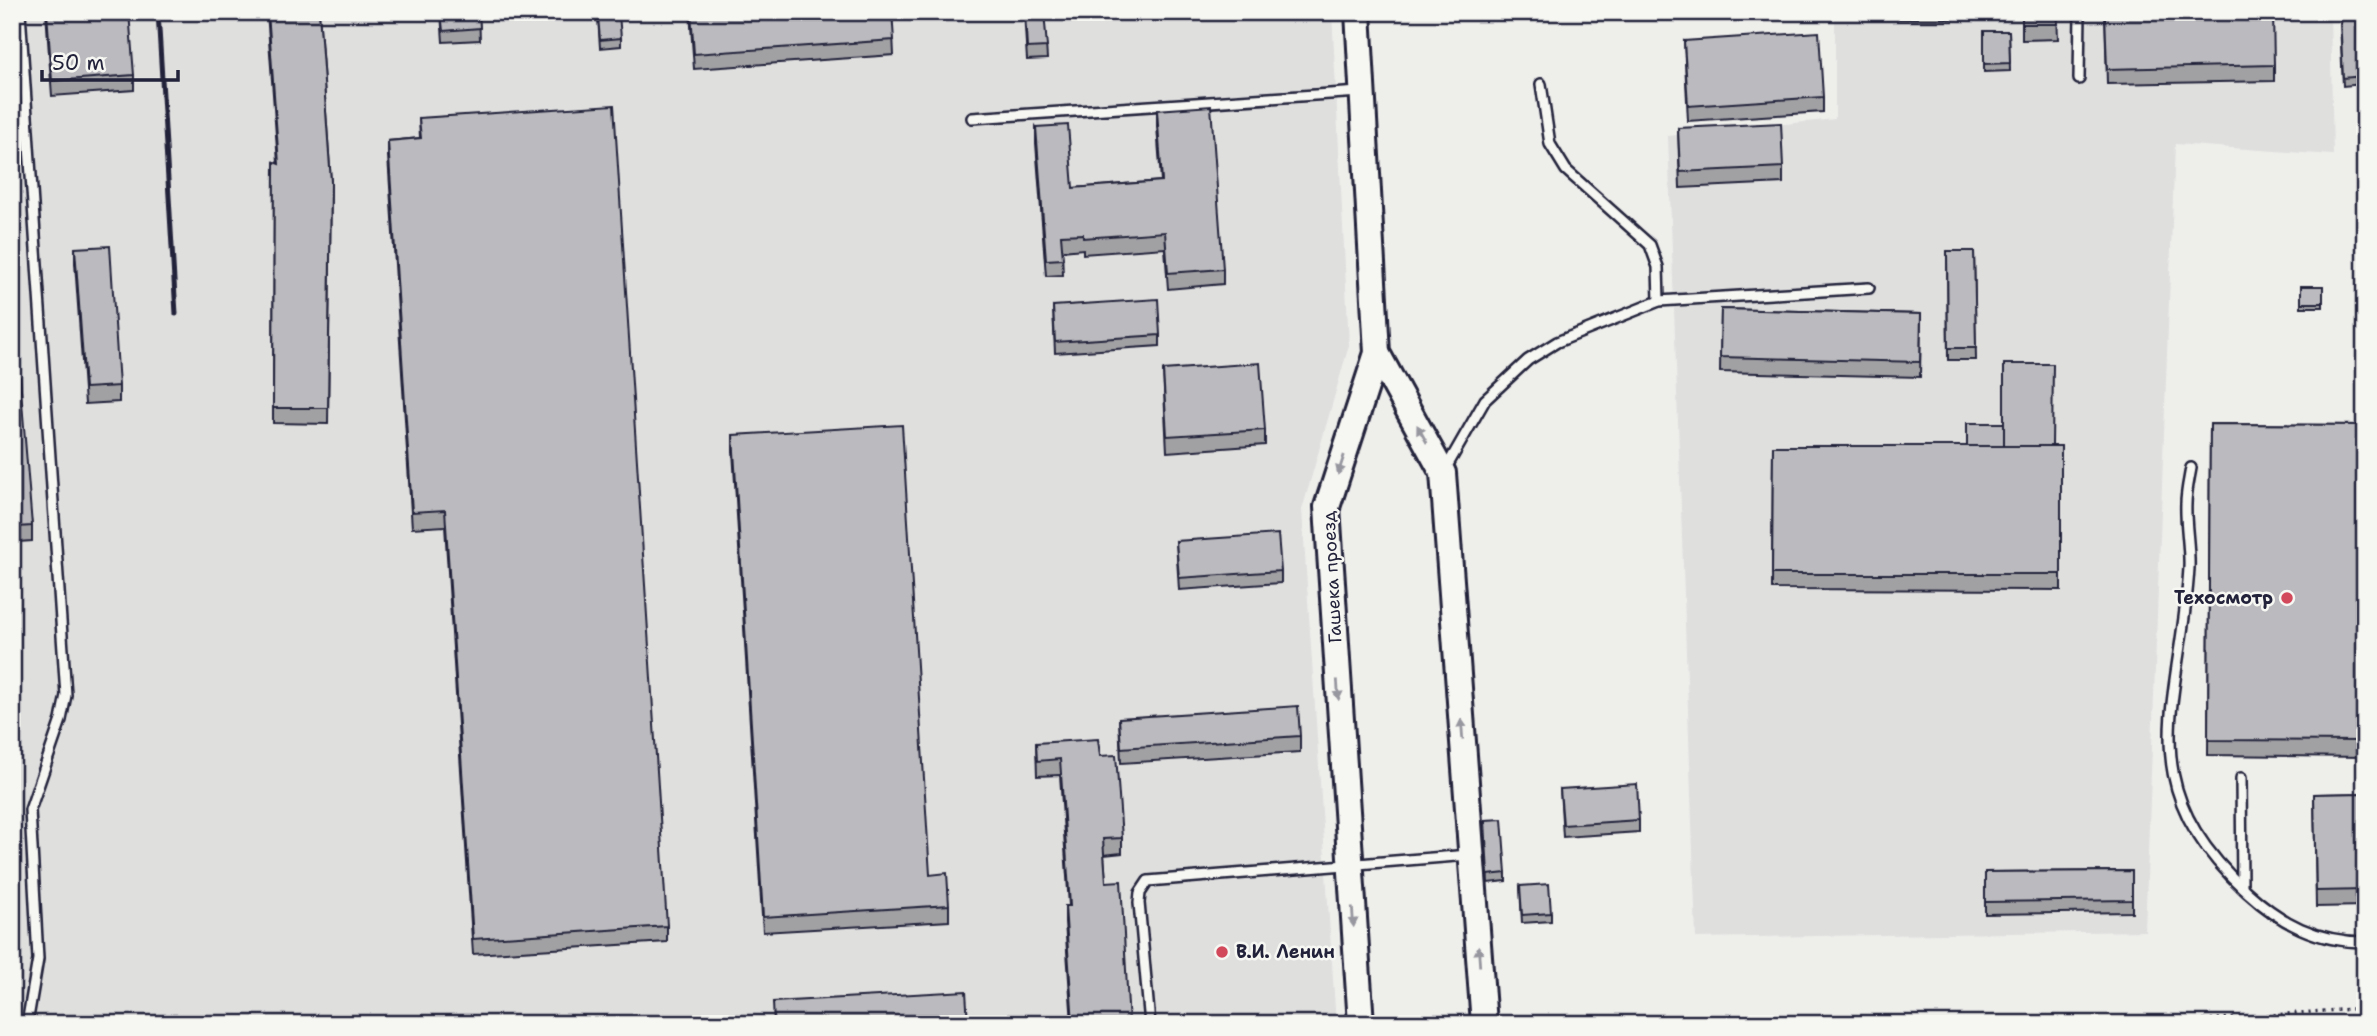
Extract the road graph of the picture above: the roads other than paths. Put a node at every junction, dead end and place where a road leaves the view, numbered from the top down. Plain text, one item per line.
1 (20, 12) edge
2 (1358, 12) edge
3 (2080, 12) edge
4 (2078, 79) dead end
5 (1541, 84) dead end
6 (1362, 92) junction
7 (972, 118) dead end
8 (1869, 288) dead end
9 (1658, 301) junction
10 (1377, 354) junction
11 (2191, 468) dead end
12 (1443, 473) junction
13 (2241, 778) dead end
14 (1471, 855) junction
15 (1349, 864) junction
16 (2242, 887) junction
17 (2365, 942) edge
18 (27, 1024) edge
19 (1150, 1024) edge
20 (1361, 1024) edge
21 (1484, 1024) edge

1 - 18 lane
2 - 6 street, Гашека проезд
3 - 4 lane
5 - 9 lane
6 - 7 lane
6 - 10 street, Гашека проезд
8 - 9 lane
9 - 12 lane
12 -> 10 street
10 -> 15 street, Гашека проезд
11 - 16 lane
14 -> 12 street
13 - 16 lane
14 - 15 lane
21 -> 14 street
15 - 19 lane
15 -> 20 street, Гашека проезд
16 - 17 lane

